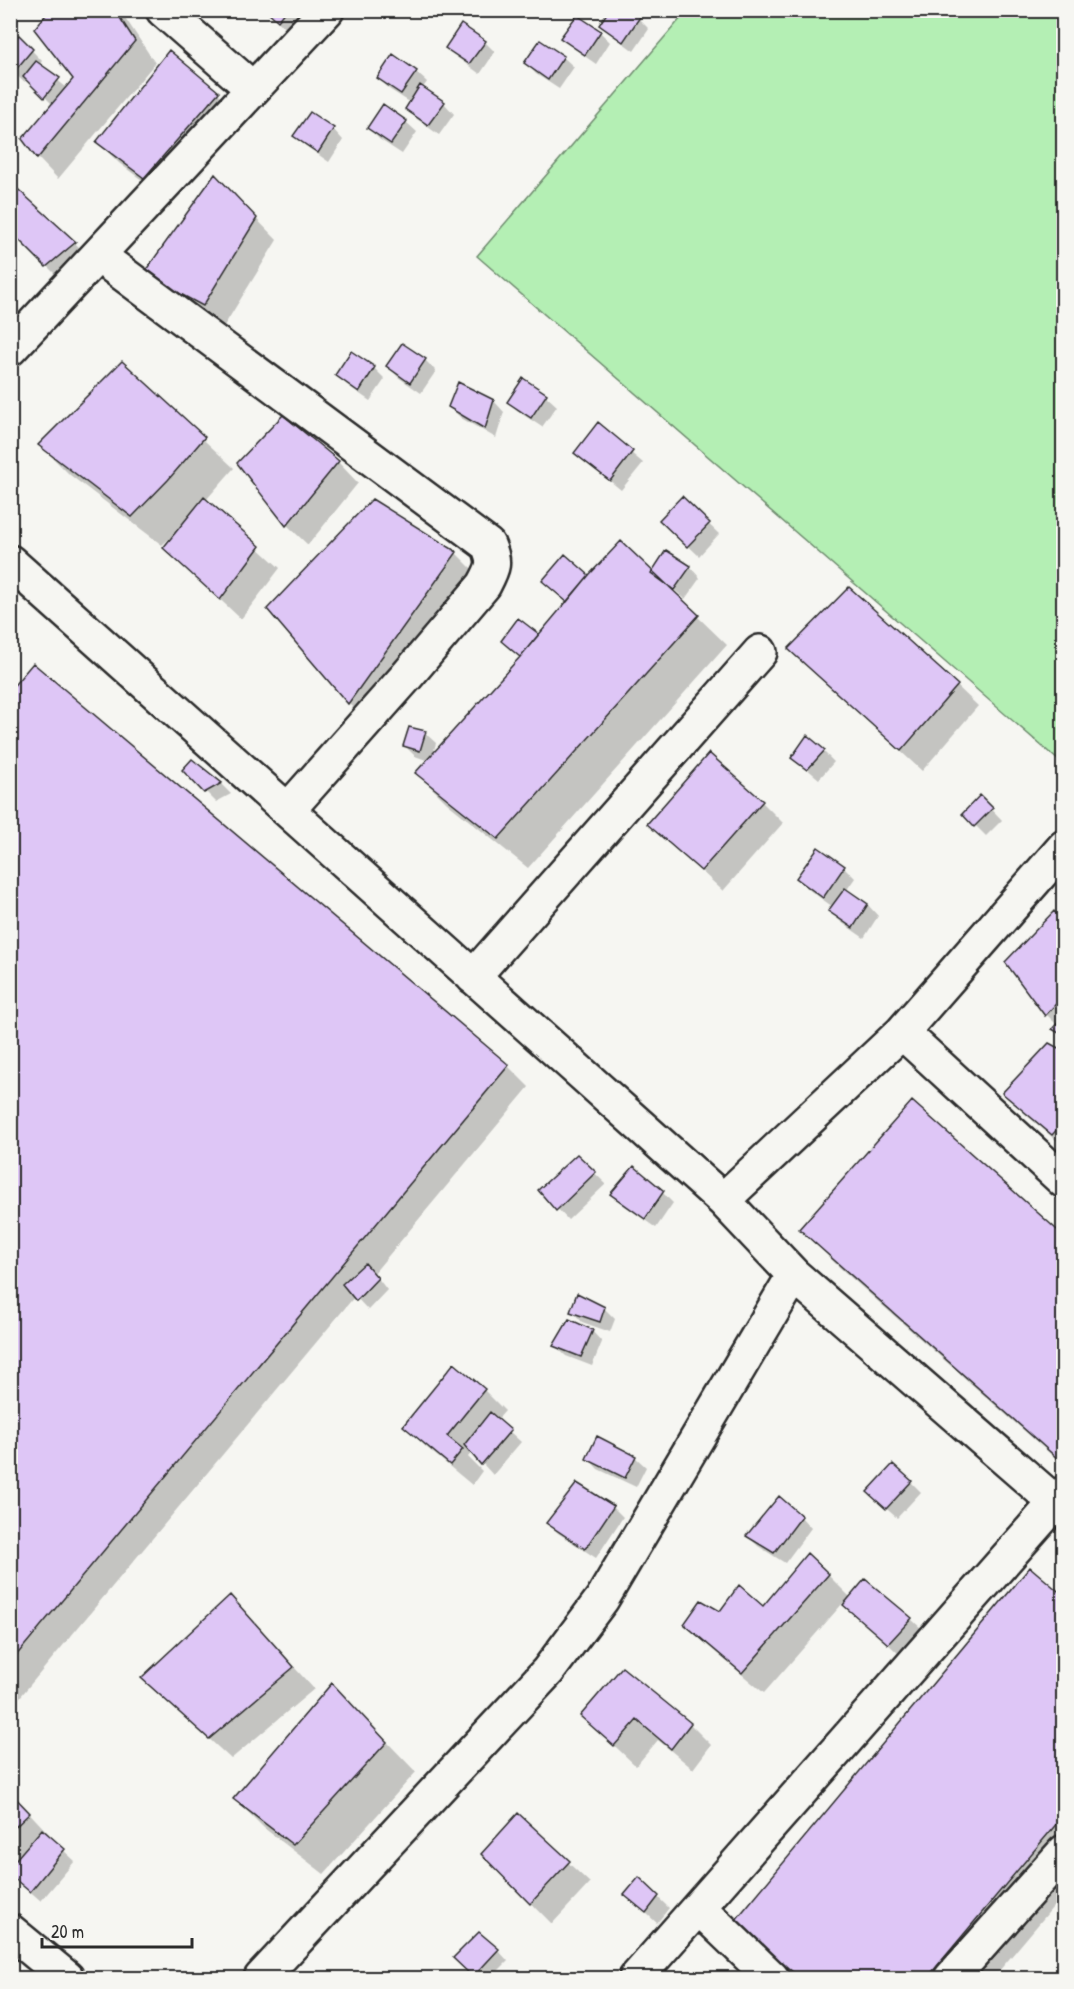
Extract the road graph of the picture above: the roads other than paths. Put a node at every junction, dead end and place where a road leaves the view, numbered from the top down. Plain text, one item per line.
1 (163, 10) edge
2 (327, 10) edge
3 (253, 89) junction
4 (99, 256) junction
5 (10, 349) edge
6 (10, 562) edge
7 (760, 652) dead end
8 (288, 810) junction
9 (1059, 861) edge
10 (473, 977) junction
11 (902, 1032) junction
12 (1064, 1181) edge
13 (723, 1200) junction
14 (794, 1275) junction
15 (1061, 1502) edge
16 (1064, 1852) edge
17 (699, 1908) junction
18 (10, 1931) edge
19 (67, 1978) edge
20 (261, 1978) edge
21 (636, 1978) edge
22 (772, 1978) edge
23 (951, 1978) edge

1 - 3 street
2 - 3 street
3 - 4 street
4 - 5 street
4 - 8 street
6 - 8 street
7 - 10 street
8 - 10 street
9 - 11 street
10 - 13 street
11 - 12 street
11 - 13 street
13 - 14 street
14 - 15 street
14 - 20 street
15 - 17 street
16 - 23 street
17 - 21 street
17 - 22 street
18 - 19 street

